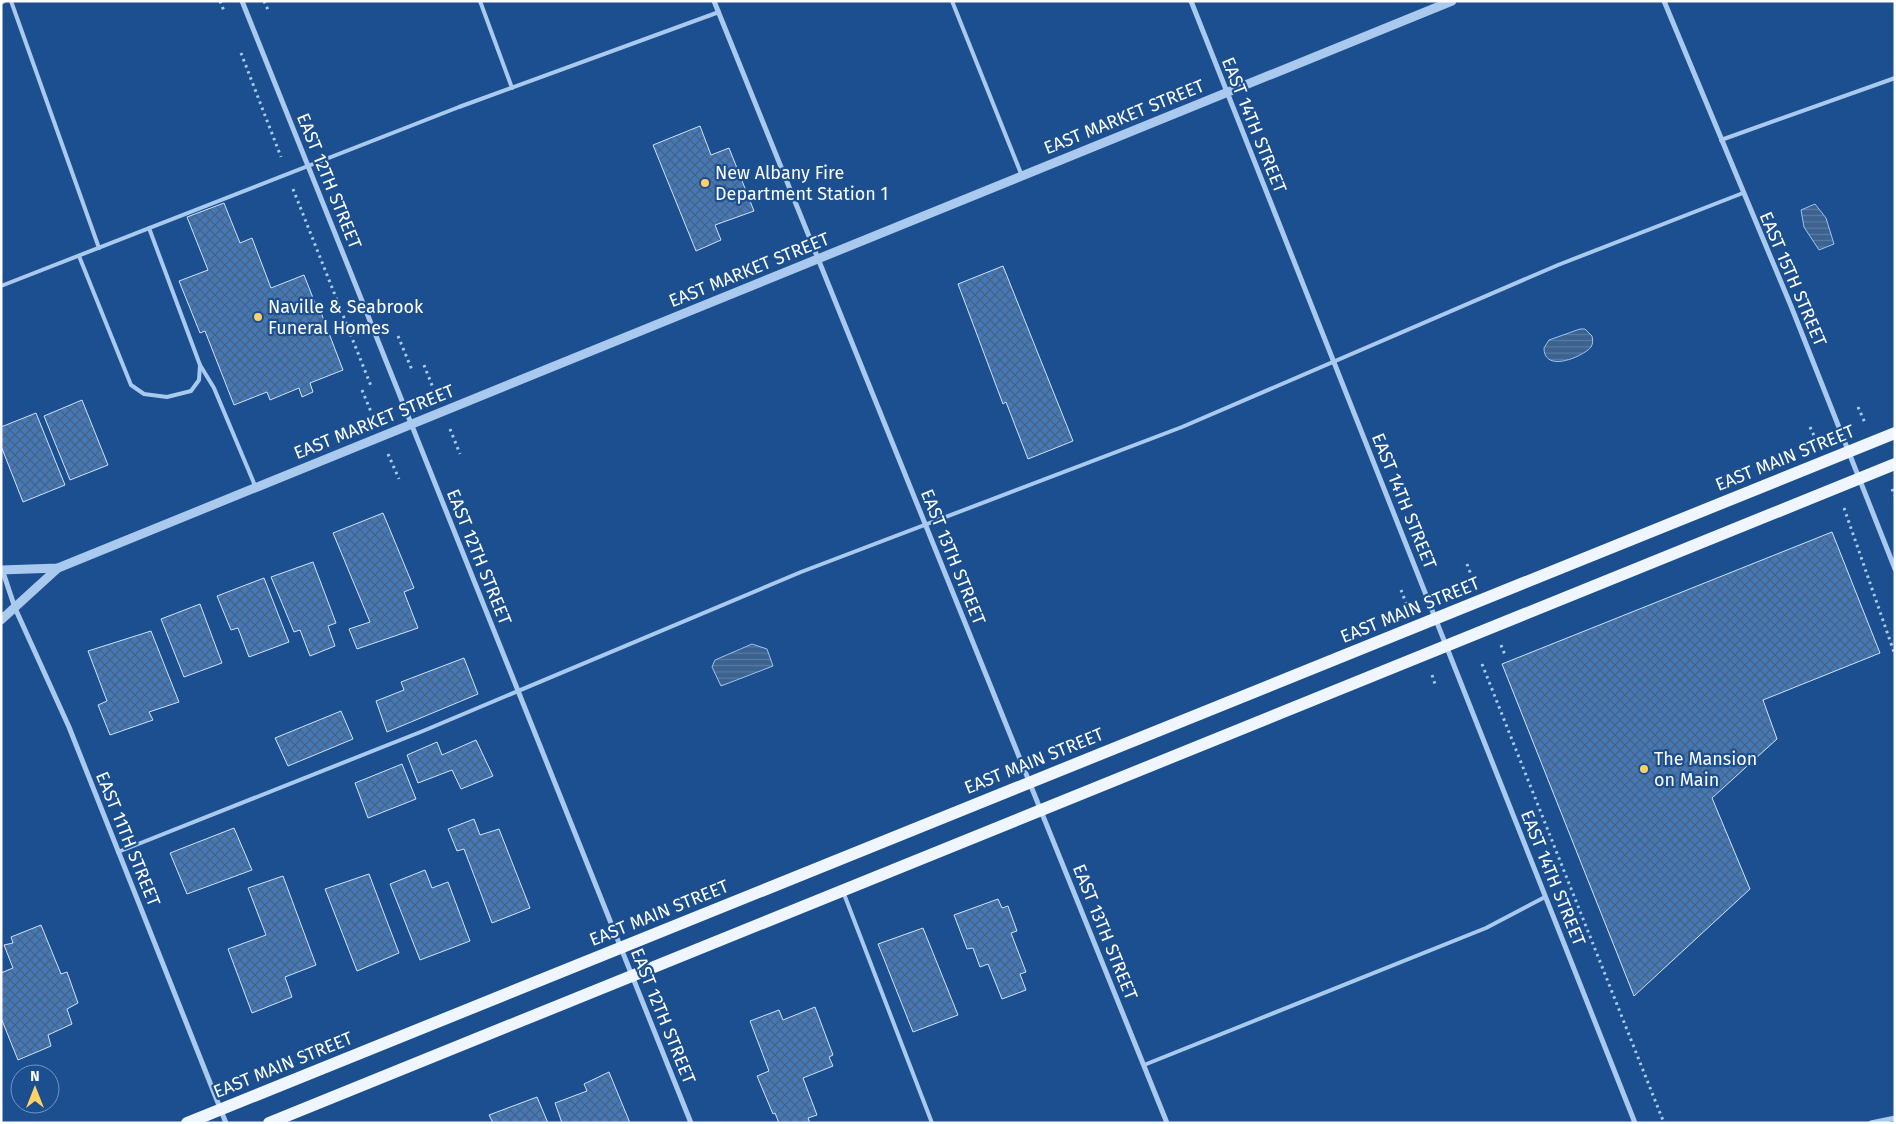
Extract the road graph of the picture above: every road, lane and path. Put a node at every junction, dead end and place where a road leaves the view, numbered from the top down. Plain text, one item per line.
1 (11, 1) edge
2 (220, 1) edge
3 (242, 1) edge
4 (480, 1) edge
5 (714, 1) edge
6 (952, 1) edge
7 (1191, 1) edge
8 (1452, 1) edge
9 (1664, 1) edge
10 (719, 12) junction
11 (227, 19) dead end
12 (238, 45) dead end
13 (1895, 78) edge
14 (512, 88) junction
15 (1227, 93) junction
16 (1721, 140) junction
17 (308, 166) junction
18 (288, 174) junction
19 (1022, 176) junction
20 (1743, 193) junction
21 (149, 228) junction
22 (99, 248) junction
23 (79, 256) junction
24 (818, 259) junction
25 (1, 286) edge
26 (1334, 362) junction
27 (200, 365) junction
28 (371, 386) dead end
29 (412, 424) junction
30 (1895, 432) edge
31 (1848, 451) junction
32 (1895, 464) edge
33 (1859, 479) junction
34 (256, 488) junction
35 (1847, 516) dead end
36 (926, 525) junction
37 (58, 568) junction
38 (2, 569) edge
39 (1895, 569) edge
40 (15, 608) junction
41 (1435, 618) junction
42 (1, 620) edge
43 (1446, 646) junction
44 (1895, 655) edge
45 (1482, 664) dead end
46 (518, 690) junction
47 (1030, 782) junction
48 (1041, 810) junction
49 (118, 852) junction
50 (843, 891) junction
51 (1546, 897) junction
52 (621, 948) junction
53 (631, 976) junction
54 (1144, 1065) junction
55 (220, 1109) junction
56 (1895, 1118) edge
57 (187, 1123) edge
58 (226, 1123) edge
59 (269, 1123) edge
60 (692, 1123) edge
61 (932, 1123) edge
62 (1167, 1123) edge
63 (1635, 1123) edge
64 (1664, 1123) edge
65 (1871, 1123) edge

1 - 22 lane
2 - 11 path
3 - 17 street, EAST 12TH STREET
4 - 14 lane
5 - 10 street, EAST 13TH STREET
6 - 19 lane
7 - 15 street, EAST 14TH STREET
8 - 15 street, EAST MARKET STREET
9 - 16 street, EAST 15TH STREET
10 - 14 lane
10 - 24 street, EAST 13TH STREET
12 - 18 path
13 - 16 lane
14 - 17 lane
15 - 19 street, EAST MARKET STREET
15 - 26 street, EAST 14TH STREET
16 - 20 street, EAST 15TH STREET
17 - 18 lane
17 - 29 street, EAST 12TH STREET
18 - 21 lane
18 - 28 path
19 - 24 street, EAST MARKET STREET
20 - 26 lane
20 - 31 street, EAST 15TH STREET
21 - 22 lane
21 - 27 lane
22 - 23 lane
23 - 25 lane
23 - 27 lane
24 - 29 street, EAST MARKET STREET
24 - 36 street, EAST 13TH STREET
26 - 36 lane
26 - 41 street, EAST 14TH STREET
27 - 34 lane
29 - 34 street, EAST MARKET STREET
29 - 46 street, EAST 12TH STREET
30 - 31 main road, EAST MAIN STREET
31 - 33 street, EAST 15TH STREET
31 - 41 main road, EAST MAIN STREET
32 - 33 main road
33 - 39 street, EAST 15TH STREET
33 - 43 main road
34 - 37 street, EAST MARKET STREET
35 - 44 path
36 - 46 lane
36 - 47 street, EAST 13TH STREET
37 - 38 street, EAST MARKET STREET
37 - 40 street, EAST MARKET STREET
38 - 40 street, EAST 11TH STREET
40 - 42 street, EAST MARKET STREET
40 - 49 street, EAST 11TH STREET
41 - 43 street, EAST 14TH STREET
41 - 47 main road, EAST MAIN STREET
43 - 48 main road
43 - 51 street, EAST 14TH STREET
45 - 64 path
46 - 49 lane
46 - 52 street, EAST 12TH STREET
47 - 48 street, EAST 13TH STREET
47 - 52 main road, EAST MAIN STREET
48 - 50 main road
48 - 54 street, EAST 13TH STREET
49 - 55 street, EAST 11TH STREET
50 - 53 main road
50 - 61 lane
51 - 54 lane
51 - 63 street, EAST 14TH STREET
52 - 53 street, EAST 12TH STREET
52 - 55 main road, EAST MAIN STREET
53 - 59 main road
53 - 60 street, EAST 12TH STREET
54 - 62 street, EAST 13TH STREET
55 - 57 main road, EAST MAIN STREET
55 - 58 street, EAST 11TH STREET
56 - 65 street

